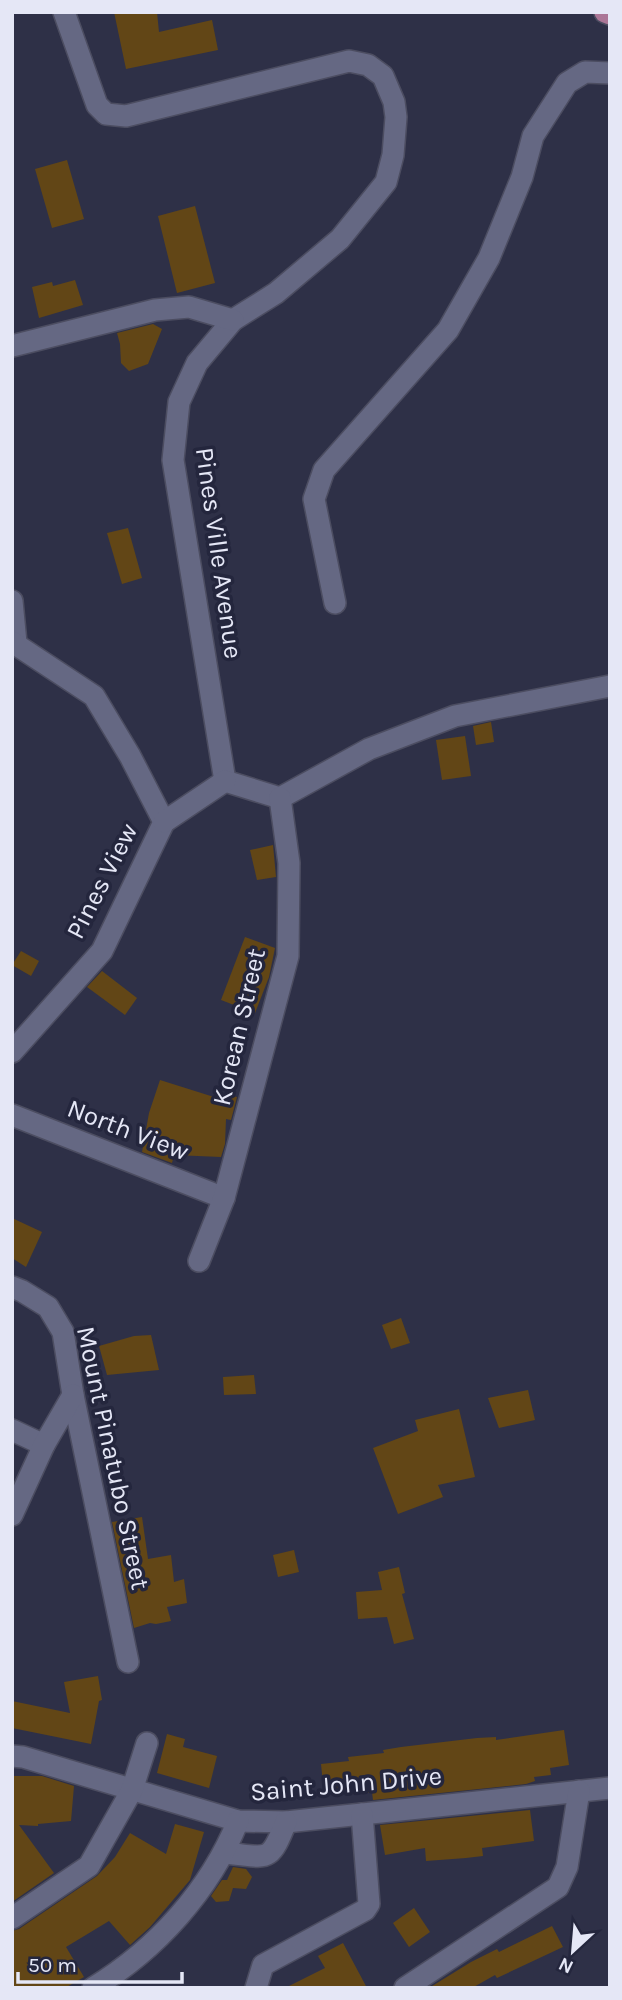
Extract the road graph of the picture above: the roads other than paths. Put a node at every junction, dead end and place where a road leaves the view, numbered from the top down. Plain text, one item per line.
1 (64, 12) edge
2 (610, 73) edge
3 (233, 320) junction
4 (12, 346) edge
5 (12, 601) edge
6 (335, 603) dead end
7 (14, 643) edge
8 (610, 686) edge
9 (225, 781) junction
10 (280, 798) junction
11 (164, 822) junction
12 (12, 1052) edge
13 (12, 1115) edge
14 (224, 1198) junction
15 (199, 1261) dead end
16 (12, 1287) edge
17 (73, 1395) junction
18 (12, 1430) edge
19 (44, 1445) junction
20 (12, 1515) edge
21 (128, 1662) dead end
22 (147, 1743) dead end
23 (12, 1756) edge
24 (610, 1788) edge
25 (132, 1790) junction
26 (579, 1791) junction
27 (362, 1814) junction
28 (238, 1821) junction
29 (285, 1822) junction
30 (225, 1853) junction
31 (12, 1918) edge
32 (93, 1988) edge
33 (256, 1988) edge
34 (405, 1988) edge

1 - 3 street, Pines Ville Avenue
2 - 6 street
3 - 4 street
3 - 9 street, Pines Ville Avenue
5 - 7 street
7 - 11 street, Pines View
8 - 10 street
9 - 10 street
9 - 11 street
10 - 14 street, Korean Street
11 - 12 street, Pines View
13 - 14 street, North View
14 - 15 street, Korean Street
16 - 17 street, Mount Pinatubo Street
17 - 19 street
17 - 21 street, Mount Pinatubo Street
18 - 19 street
19 - 20 street
22 - 25 street
23 - 25 street, Saint John Drive
24 - 26 street, Saint John Drive
25 - 28 street, Saint John Drive
25 - 31 street
26 - 27 street, Saint John Drive
26 - 34 street
27 - 29 street, Saint John Drive
27 - 33 street
28 - 29 street, Saint John Drive
28 - 30 street
29 - 30 street
30 - 32 street

